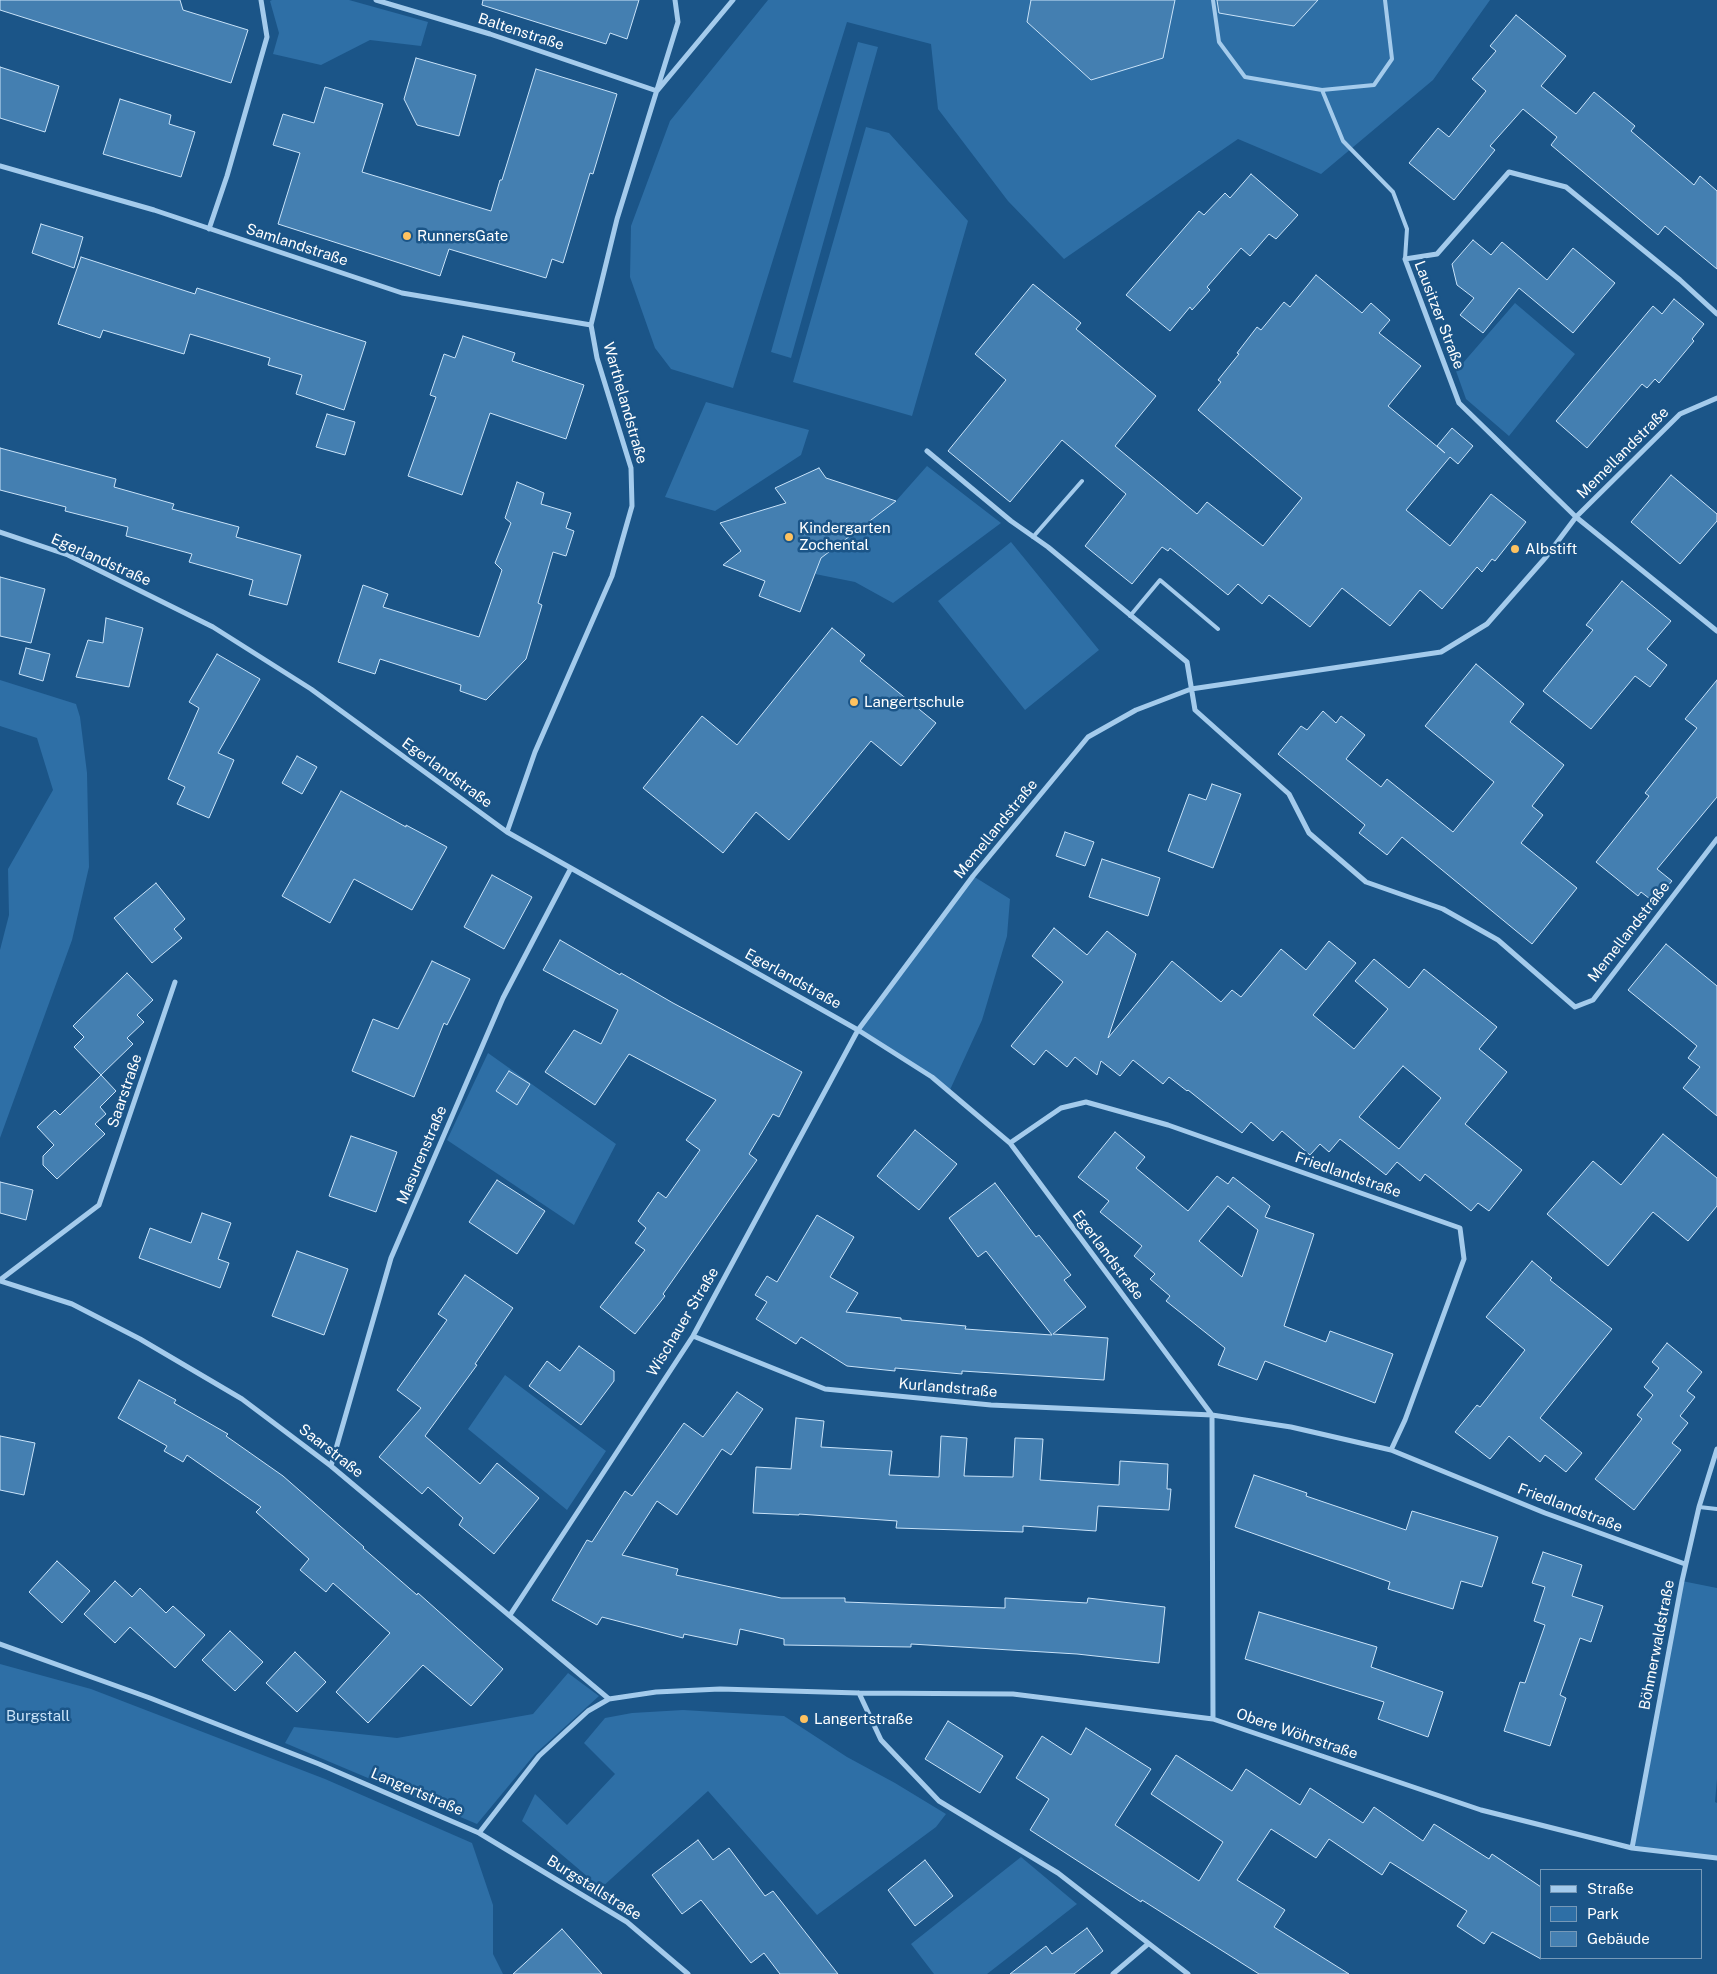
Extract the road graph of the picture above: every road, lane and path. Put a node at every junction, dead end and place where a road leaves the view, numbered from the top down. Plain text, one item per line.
1 (261, 0) edge
2 (376, 0) edge
3 (675, 0) edge
4 (733, 0) edge
5 (1213, 0) edge
6 (1385, 0) edge
7 (1322, 90) junction
8 (658, 91) junction
9 (0, 166) edge
10 (209, 229) junction
11 (1405, 259) junction
12 (1717, 314) edge
13 (591, 325) junction
14 (1717, 398) edge
15 (927, 451) dead end
16 (1082, 481) dead end
17 (1576, 517) junction
18 (0, 532) edge
19 (1033, 537) junction
20 (1130, 616) junction
21 (1218, 629) dead end
22 (1717, 631) edge
23 (1191, 689) junction
24 (507, 832) junction
25 (1717, 839) edge
26 (571, 868) junction
27 (175, 982) dead end
28 (858, 1030) junction
29 (1010, 1143) junction
30 (0, 1281) edge
31 (692, 1336) junction
32 (1212, 1415) junction
33 (1717, 1449) edge
34 (1392, 1450) junction
35 (331, 1466) junction
36 (1700, 1507) junction
37 (1717, 1509) edge
38 (1686, 1564) junction
39 (510, 1615) junction
40 (0, 1644) edge
41 (859, 1693) junction
42 (609, 1699) junction
43 (1214, 1719) junction
44 (479, 1833) junction
45 (1632, 1848) junction
46 (1717, 1858) edge
47 (1148, 1944) junction
48 (688, 1974) edge
49 (1113, 1974) edge
50 (1188, 1974) edge

1 - 10 street
2 - 8 street, Baltenstraße
3 - 8 street, Warthelandstraße
4 - 8 street
5 - 7 lane
6 - 7 lane
7 - 11 lane
8 - 13 street, Warthelandstraße
9 - 10 street, Samlandstraße
10 - 13 street, Samlandstraße
11 - 12 street, Lausitzer Straße
11 - 17 street, Lausitzer Straße
13 - 24 street, Warthelandstraße
14 - 17 street, Memellandstraße
15 - 19 street, Memellandstraße
16 - 19 lane
17 - 22 street, Memellandstraße
17 - 23 street, Memellandstraße
18 - 24 street, Egerlandstraße
19 - 20 street, Memellandstraße
20 - 21 lane
20 - 23 street, Memellandstraße
23 - 25 street, Memellandstraße
23 - 28 street, Memellandstraße
24 - 26 street, Egerlandstraße
26 - 28 street, Egerlandstraße
26 - 35 street, Masurenstraße
27 - 30 street, Saarstraße
28 - 29 street, Egerlandstraße
28 - 31 street, Wischauer Straße
29 - 32 street, Egerlandstraße
29 - 34 street, Friedlandstraße
30 - 35 street, Saarstraße
31 - 32 street, Kurlandstraße
31 - 39 street, Wischauer Straße
32 - 34 street, Friedlandstraße
32 - 43 street
33 - 36 street, Böhmerwaldstraße
34 - 38 street, Friedlandstraße
35 - 39 street, Saarstraße
36 - 37 lane
36 - 38 street, Böhmerwaldstraße
38 - 45 street, Böhmerwaldstraße
39 - 42 street, Saarstraße
40 - 44 street, Langertstraße
41 - 42 street
41 - 43 street, Obere Wöhrstraße
41 - 47 street
42 - 44 street
43 - 45 street, Obere Wöhrstraße
44 - 48 street, Burgstallstraße
45 - 46 street, Obere Wöhrstraße
47 - 49 street
47 - 50 street

